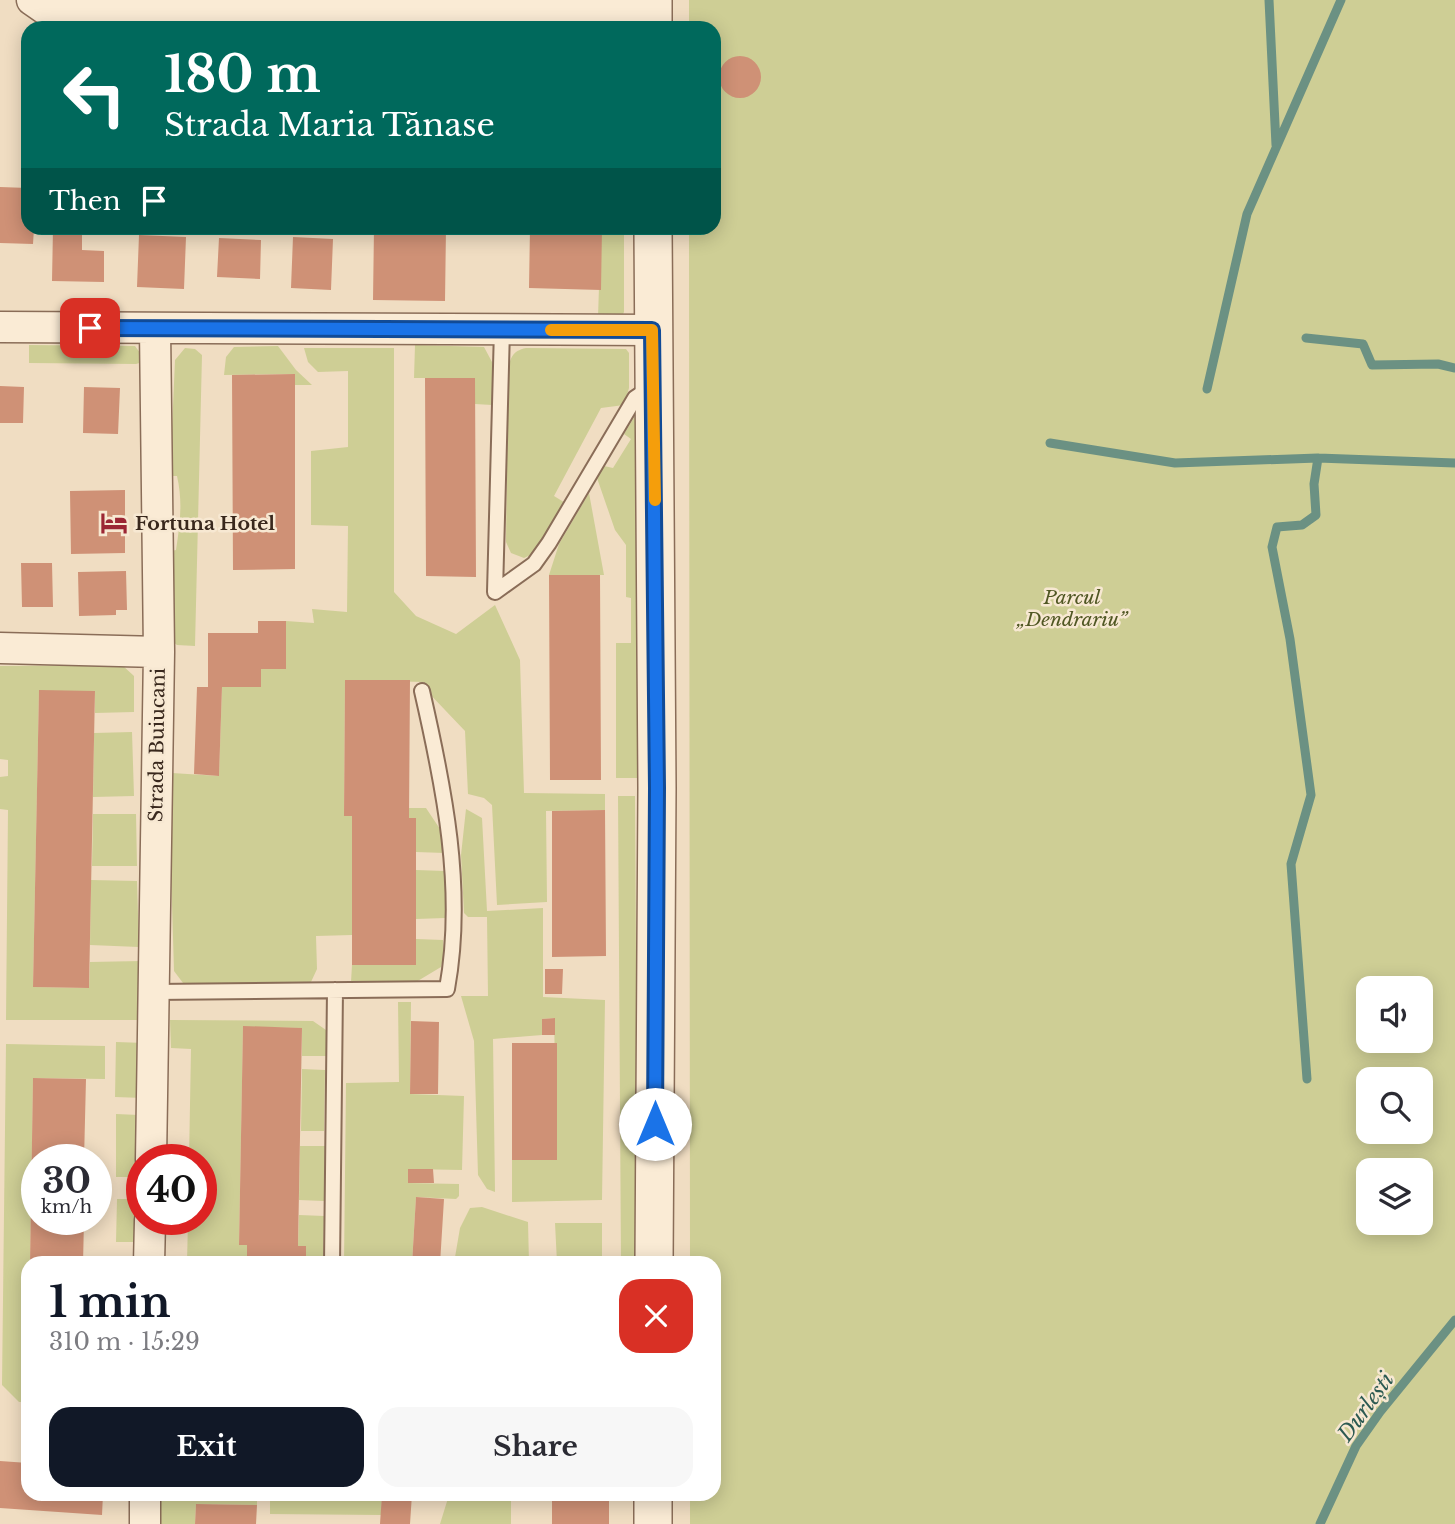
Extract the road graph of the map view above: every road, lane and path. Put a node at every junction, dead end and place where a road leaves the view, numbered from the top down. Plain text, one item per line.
1 (32, 0) edge
2 (653, 14) edge
3 (653, 235) edge
4 (0, 327) edge
5 (155, 329) junction
6 (502, 330) junction
7 (652, 330) junction
8 (654, 385) junction
9 (0, 648) edge
10 (159, 652) junction
11 (422, 691) dead end
12 (335, 990) junction
13 (154, 992) junction
14 (151, 1144) edge
15 (150, 1235) edge
16 (149, 1256) edge
17 (331, 1256) edge
18 (654, 1256) edge
19 (145, 1501) edge
20 (653, 1501) edge
21 (145, 1524) edge
22 (653, 1524) edge

1 - 2 street
3 - 7 street
4 - 5 street
5 - 6 street
5 - 10 street, Strada Buiucani
6 - 7 street
6 - 8 lane
7 - 8 street
8 - 18 street
9 - 10 street
10 - 13 street, Strada Buiucani
11 - 12 lane
12 - 13 lane
12 - 17 lane
13 - 14 street, Strada Buiucani
15 - 16 street
19 - 21 street
20 - 22 street

